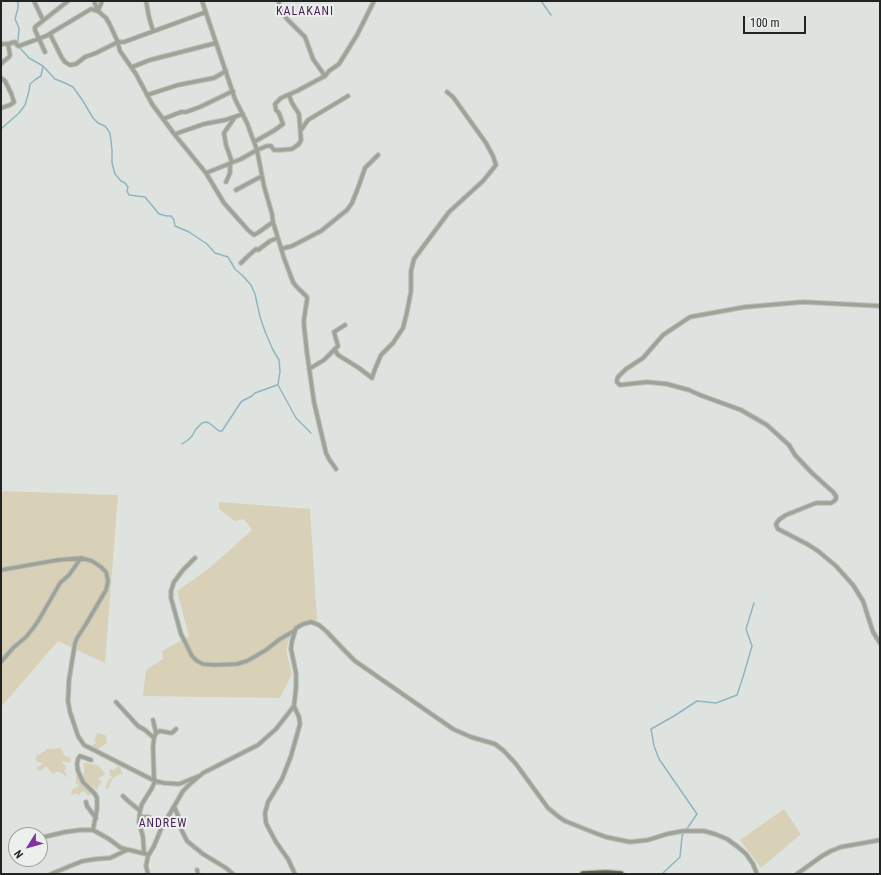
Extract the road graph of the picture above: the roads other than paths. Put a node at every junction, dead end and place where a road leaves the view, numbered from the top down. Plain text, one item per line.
1 (34, 1) edge
2 (68, 1) edge
3 (94, 1) edge
4 (102, 1) edge
5 (146, 1) edge
6 (202, 1) edge
7 (279, 1) edge
8 (374, 1) edge
9 (98, 11) junction
10 (206, 12) junction
11 (43, 20) junction
12 (153, 31) junction
13 (50, 34) junction
14 (40, 39) junction
15 (118, 42) junction
16 (216, 42) junction
17 (1, 44) edge
18 (8, 44) junction
19 (45, 52) dead end
20 (1, 64) edge
21 (132, 67) junction
22 (226, 71) junction
23 (325, 76) junction
24 (1, 78) edge
25 (233, 91) junction
26 (447, 92) dead end
27 (147, 95) junction
28 (289, 95) junction
29 (348, 96) dead end
30 (1, 108) edge
31 (243, 114) junction
32 (235, 117) junction
33 (163, 119) junction
34 (301, 130) junction
35 (175, 135) junction
36 (254, 142) junction
37 (257, 150) junction
38 (378, 155) dead end
39 (231, 163) junction
40 (206, 174) junction
41 (262, 176) junction
42 (226, 182) dead end
43 (236, 190) dead end
44 (273, 222) junction
45 (277, 238) junction
46 (281, 249) junction
47 (241, 263) dead end
48 (880, 306) edge
49 (345, 325) dead end
50 (334, 350) junction
51 (310, 369) junction
52 (336, 469) dead end
53 (81, 558) junction
54 (195, 558) dead end
55 (1, 570) edge
56 (294, 631) junction
57 (880, 643) edge
58 (1, 662) edge
59 (116, 702) dead end
60 (294, 706) junction
61 (153, 720) dead end
62 (176, 729) dead end
63 (156, 733) junction
64 (154, 738) junction
65 (91, 760) dead end
66 (199, 776) junction
67 (155, 781) junction
68 (123, 796) dead end
69 (86, 802) dead end
70 (174, 806) junction
71 (140, 812) junction
72 (140, 817) junction
73 (96, 818) junction
74 (161, 829) junction
75 (93, 830) junction
76 (48, 837) edge
77 (880, 840) edge
78 (127, 850) junction
79 (146, 854) junction
80 (51, 874) edge
81 (148, 874) edge
82 (233, 874) edge
83 (295, 874) edge
84 (582, 874) edge
85 (621, 874) edge
86 (757, 874) edge
87 (797, 874) edge

1 - 11 street
2 - 11 street
3 - 9 street
4 - 9 street
5 - 12 street
6 - 10 street
7 - 23 street
8 - 23 street
9 - 13 street
9 - 15 street
10 - 12 street
10 - 16 street
11 - 14 street
12 - 15 street
13 - 14 street
13 - 15 street
14 - 18 street
14 - 19 street
15 - 21 street
16 - 21 street
16 - 22 street
17 - 18 street
18 - 20 street
21 - 27 street
22 - 25 street
22 - 27 street
23 - 28 street
24 - 30 street
25 - 31 street
25 - 33 street
26 - 50 street
27 - 33 street
28 - 34 street
28 - 36 street
29 - 34 street
31 - 32 street
31 - 36 street
32 - 35 street
32 - 39 street
33 - 35 street
34 - 37 street
35 - 40 street
36 - 37 street
37 - 39 street
37 - 41 street
38 - 46 street
39 - 40 street
39 - 42 street
40 - 44 street
41 - 43 street
41 - 44 street
44 - 45 street
45 - 46 street
45 - 47 street
46 - 51 street
48 - 57 street
49 - 50 street
50 - 51 street
51 - 52 street
53 - 55 street
53 - 58 street
53 - 67 street
54 - 56 street
56 - 60 street
56 - 86 street
59 - 64 street
60 - 66 street
60 - 83 street
61 - 63 street
62 - 63 street
63 - 64 street
64 - 67 street
65 - 73 street
66 - 67 street
66 - 70 street
67 - 71 street
68 - 71 street
69 - 73 street
70 - 74 street
70 - 82 street
71 - 72 street
72 - 74 street
72 - 79 street
73 - 75 street
74 - 79 street
75 - 76 street
75 - 78 street
77 - 87 street
78 - 79 street
78 - 80 street
79 - 81 street
84 - 85 highway

